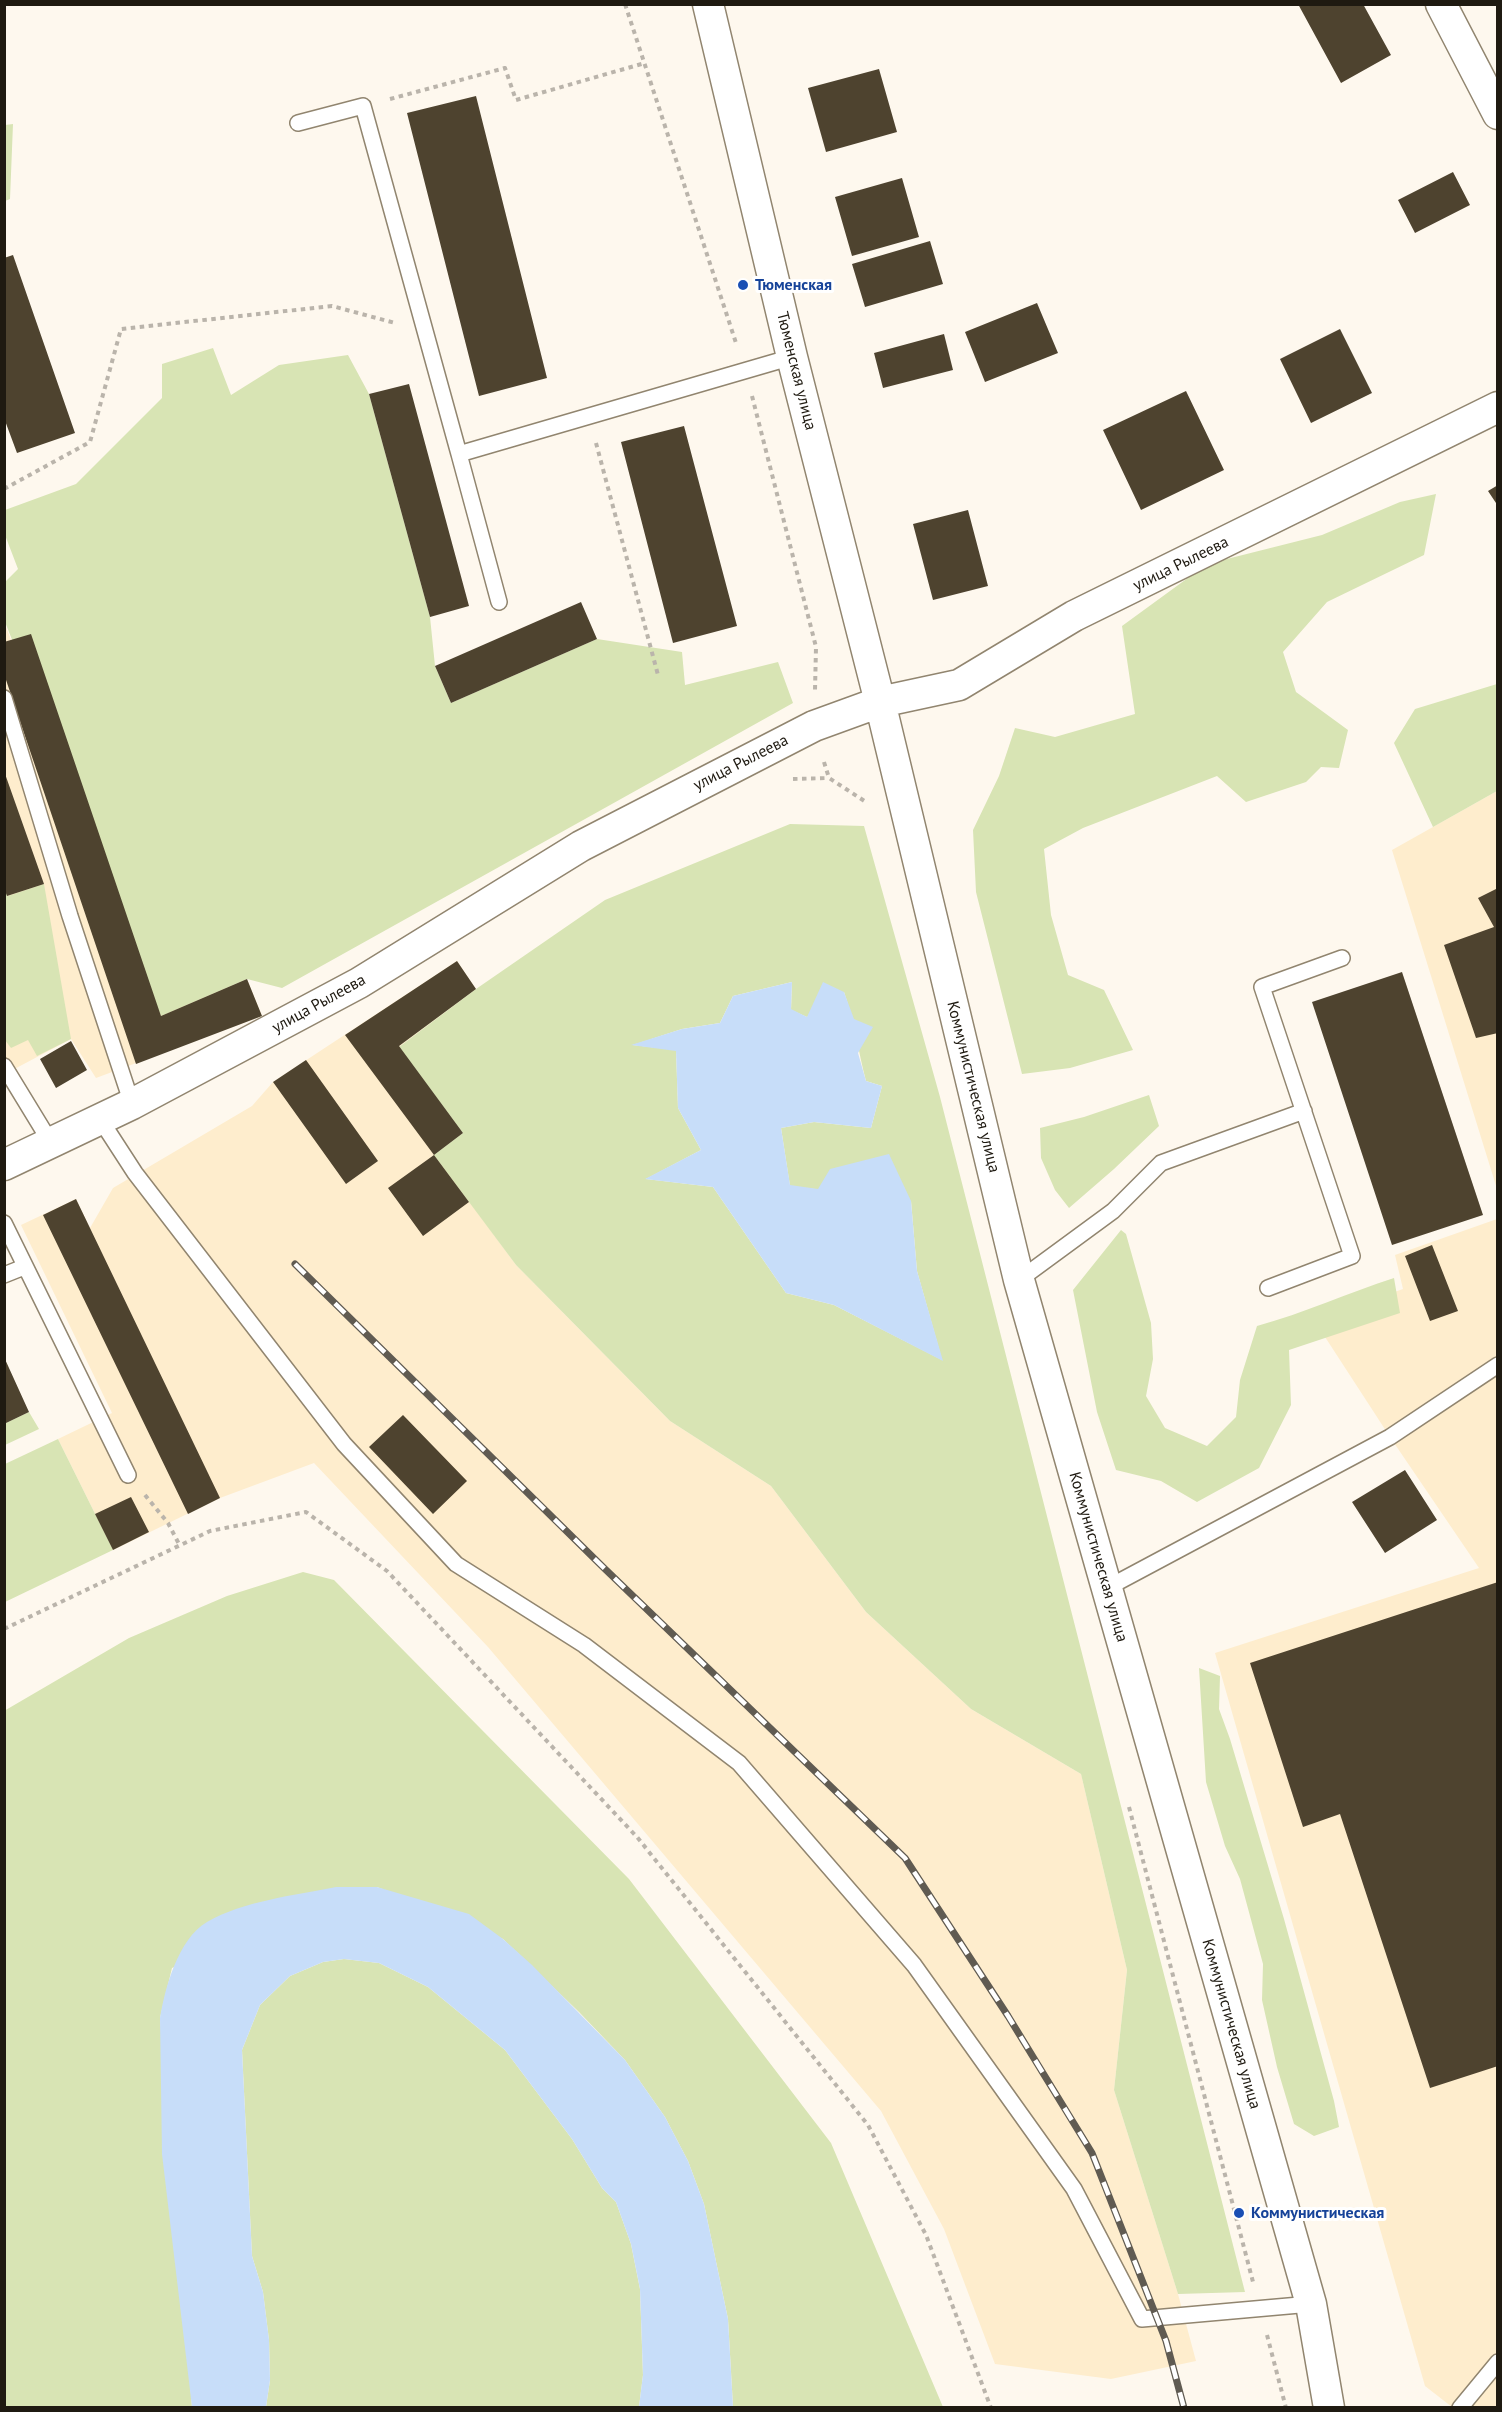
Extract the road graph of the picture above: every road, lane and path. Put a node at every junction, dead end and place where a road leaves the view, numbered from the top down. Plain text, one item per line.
1 (708, 4) edge
2 (1441, 4) edge
3 (645, 63) dead end
4 (363, 106) junction
5 (1497, 114) edge
6 (298, 123) dead end
7 (425, 332) junction
8 (792, 357) junction
9 (1497, 407) edge
10 (588, 416) junction
11 (459, 454) junction
12 (4, 489) edge
13 (499, 602) dead end
14 (658, 675) dead end
15 (4, 698) edge
16 (880, 702) junction
17 (1342, 958) dead end
18 (4, 1066) edge
19 (132, 1104) junction
20 (1304, 1111) junction
21 (100, 1119) junction
22 (51, 1143) junction
23 (4, 1165) edge
24 (4, 1223) edge
25 (24, 1267) junction
26 (4, 1275) edge
27 (1019, 1280) junction
28 (1268, 1288) dead end
29 (1497, 1365) edge
30 (128, 1475) joint
31 (180, 1546) junction
32 (1107, 1588) junction
33 (4, 1629) edge
34 (1311, 2304) junction
35 (1497, 2362) edge
36 (991, 2408) edge
37 (1329, 2408) edge
38 (1460, 2408) edge

1 - 8 street, Тюменская улица
2 - 5 street
3 - 4 path
4 - 6 lane
4 - 7 lane
7 - 11 lane
7 - 12 path
8 - 10 lane
8 - 16 street, Тюменская улица
9 - 16 street, улица Рылеева
10 - 11 lane
10 - 14 path
11 - 13 lane
15 - 19 lane
16 - 19 street, улица Рылеева
16 - 27 street, Коммунистическая улица
17 - 20 lane
18 - 22 lane
19 - 21 street, улица Рылеева
20 - 27 lane
20 - 28 lane
21 - 22 street, улица Рылеева
21 - 34 lane
22 - 23 street, улица Рылеева
24 - 25 lane
25 - 26 lane
25 - 30 lane
27 - 32 street, Коммунистическая улица
29 - 32 lane
30 - 31 path
31 - 33 path
31 - 36 path
32 - 34 street, Коммунистическая улица
34 - 37 street, Коммунистическая улица
35 - 38 lane

